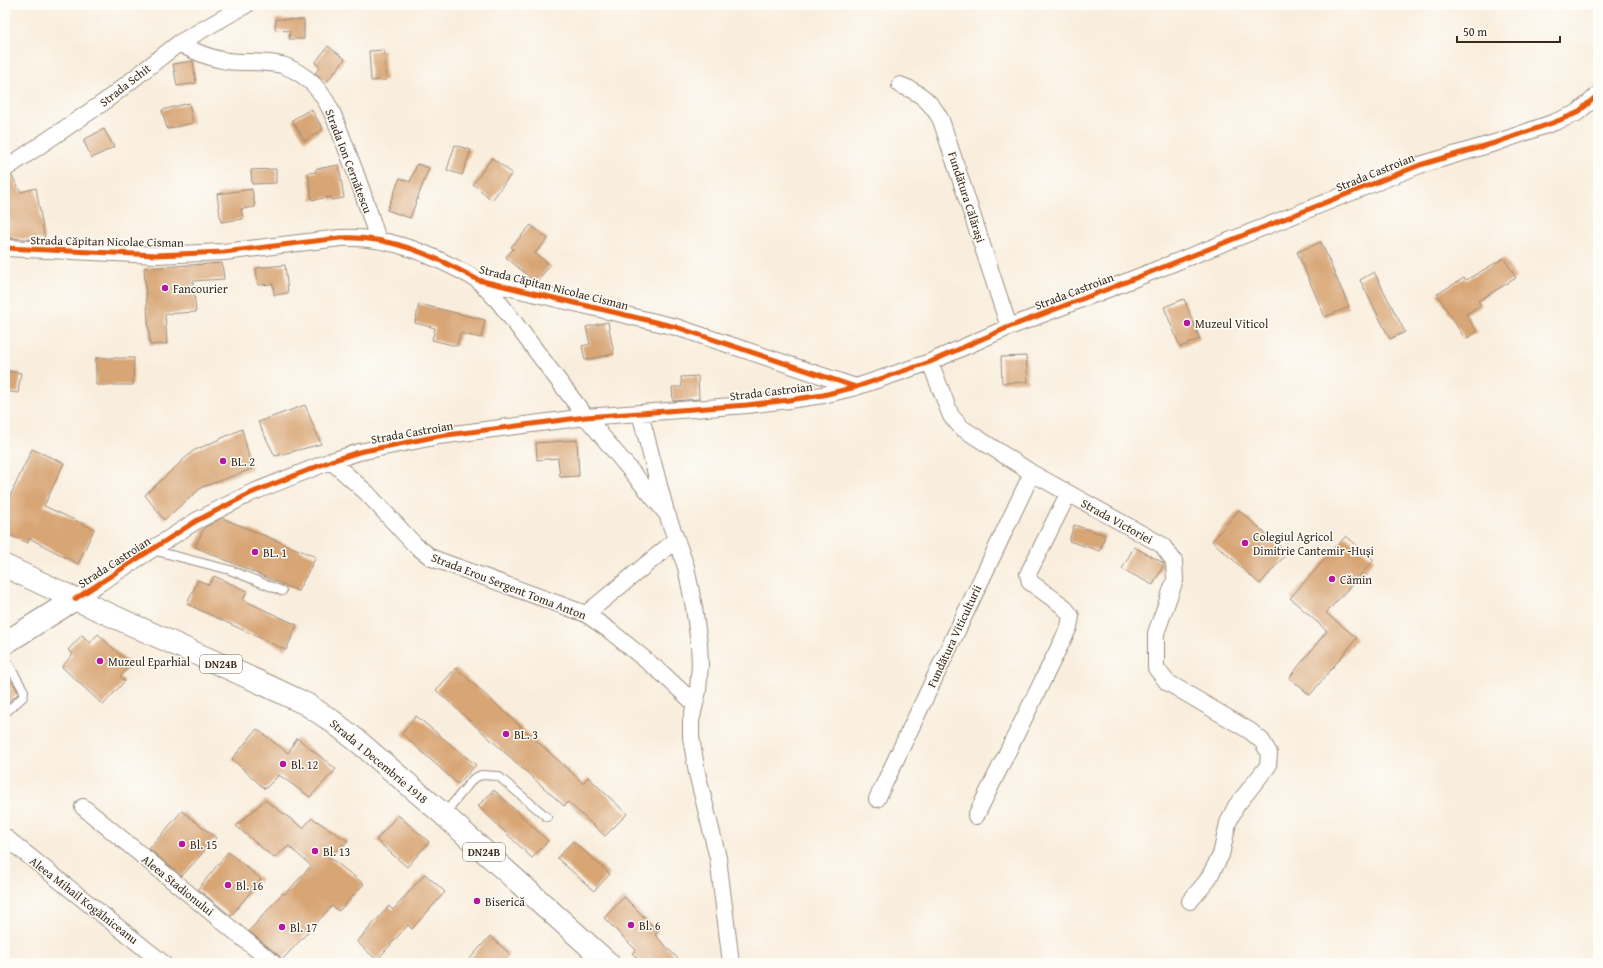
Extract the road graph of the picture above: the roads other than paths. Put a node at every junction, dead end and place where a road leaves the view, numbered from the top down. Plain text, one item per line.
1 (246, 5) edge
2 (179, 44) junction
3 (900, 85) dead end
4 (1598, 95) edge
5 (1598, 112) edge
6 (1577, 113) junction
7 (5, 169) edge
8 (378, 240) junction
9 (5, 248) edge
10 (478, 280) junction
11 (1009, 327) junction
12 (930, 362) junction
13 (856, 387) junction
14 (640, 413) junction
15 (586, 417) junction
16 (331, 461) junction
17 (1032, 473) junction
18 (1068, 494) junction
19 (667, 514) junction
20 (676, 540) junction
21 (150, 550) junction
22 (5, 566) edge
23 (282, 591) dead end
24 (75, 599) junction
25 (586, 614) junction
26 (5, 643) edge
27 (5, 658) edge
28 (695, 704) junction
29 (5, 713) edge
30 (877, 799) dead end
31 (83, 807) dead end
32 (444, 816) junction
33 (976, 816) dead end
34 (548, 817) dead end
35 (5, 837) edge
36 (1190, 901) dead end
37 (163, 963) edge
38 (273, 963) edge
39 (608, 963) edge
40 (731, 963) edge

1 - 2 street, Strada Schit
2 - 7 street, Strada Schit
2 - 8 street, Strada Ion Cernătescu
3 - 11 street, Fundătura Călărași
4 - 6 street
5 - 6 street
6 - 11 street, Strada Castroian
8 - 9 street, Strada Căpitan Nicolae Cisman
8 - 10 street, Strada Căpitan Nicolae Cisman
10 - 13 street, Strada Căpitan Nicolae Cisman
10 - 15 street
11 - 12 street, Strada Castroian
12 - 13 street, Strada Castroian
12 - 17 street, Strada Victoriei
13 - 14 street, Strada Castroian
14 - 15 street, Strada Castroian
14 - 19 street
15 - 16 street, Strada Castroian
15 - 19 street
16 - 21 street, Strada Castroian
16 - 25 street, Strada Erou Sergent Toma Anton
17 - 18 street, Strada Victoriei
17 - 30 street, Fundătura Viticulturii
18 - 33 street
18 - 36 street, Strada Victoriei
19 - 20 street
20 - 25 street
20 - 28 street
21 - 23 lane
21 - 24 street, Strada Castroian
22 - 24 main road, Strada 1 Decembrie 1918 / DN24B
24 - 26 main road
24 - 32 main road, Strada 1 Decembrie 1918 / DN24B
25 - 28 street, Strada Erou Sergent Toma Anton
27 - 29 lane
28 - 40 street
31 - 38 street, Aleea Stadionului
32 - 34 lane
32 - 39 main road, Strada 1 Decembrie 1918 / DN24B
35 - 37 street, Aleea Mihail Kogălniceanu

